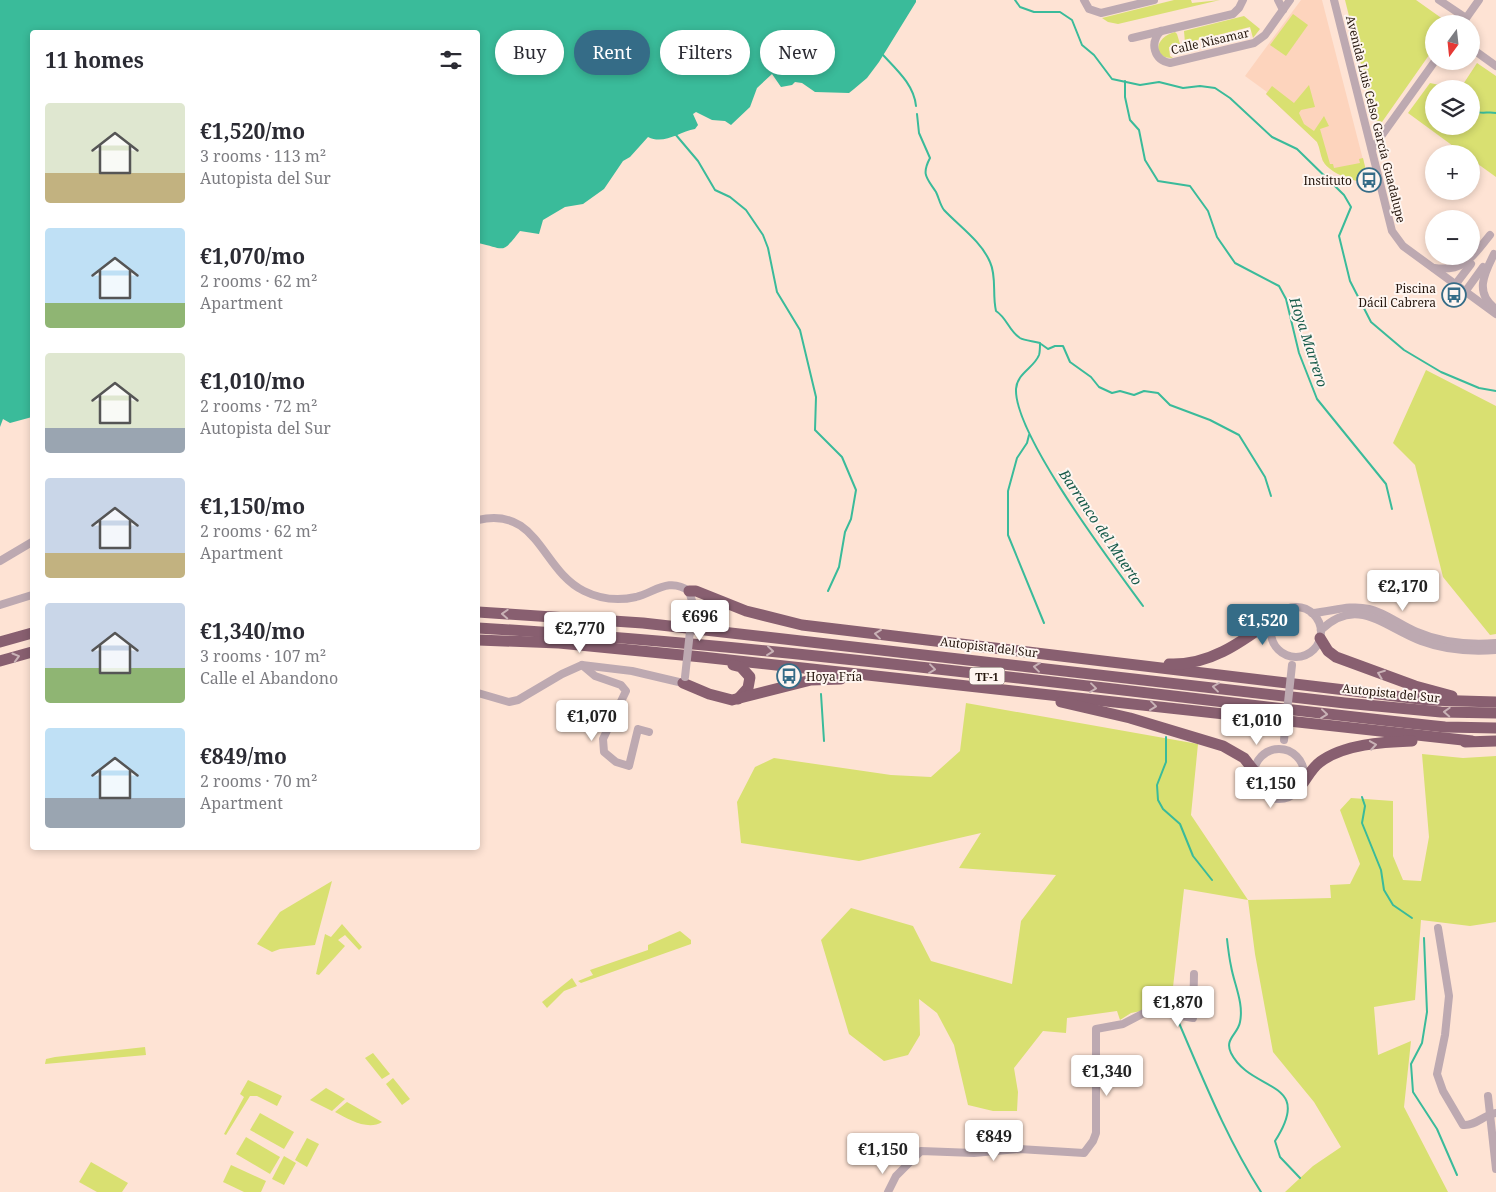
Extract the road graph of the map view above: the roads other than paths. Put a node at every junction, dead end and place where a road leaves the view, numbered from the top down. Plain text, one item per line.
1 (1084, 0) edge
2 (1154, 0) edge
3 (1243, 0) edge
4 (1278, 0) edge
5 (1290, 0) edge
6 (1334, 0) edge
7 (1439, 0) edge
8 (1479, 0) edge
9 (1283, 10) junction
10 (1457, 15) edge
11 (1468, 15) edge
12 (1161, 32) junction
13 (1132, 38) dead end
14 (1480, 54) edge
15 (1496, 66) edge
16 (1429, 70) edge
17 (1372, 149) junction
18 (1496, 227) edge
19 (1490, 236) junction
20 (1495, 253) edge
21 (1431, 268) junction
22 (1455, 285) junction
23 (1465, 292) junction
24 (1496, 309) edge
25 (1496, 314) edge
26 (480, 520) edge
27 (30, 543) edge
28 (0, 560) edge
29 (689, 591) junction
30 (30, 596) edge
31 (0, 605) edge
32 (480, 612) edge
33 (1312, 613) junction
34 (1276, 617) junction
35 (480, 628) edge
36 (30, 634) edge
37 (1320, 634) junction
38 (480, 640) edge
39 (0, 642) edge
40 (1496, 643) edge
41 (1496, 650) edge
42 (30, 653) edge
43 (1030, 653) junction
44 (931, 654) junction
45 (1293, 656) junction
46 (702, 658) junction
47 (0, 661) edge
48 (1104, 661) junction
49 (582, 665) junction
50 (874, 678) junction
51 (684, 680) junction
52 (1018, 691) junction
53 (480, 694) edge
54 (738, 699) junction
55 (1496, 701) edge
56 (1496, 713) edge
57 (1496, 728) edge
58 (649, 732) dead end
59 (1472, 741) junction
60 (1496, 741) edge
61 (1283, 750) junction
62 (1255, 772) junction
63 (1303, 784) junction
64 (1438, 928) dead end
65 (1194, 974) dead end
66 (1488, 1096) dead end
67 (1493, 1114) edge
68 (1496, 1168) edge
69 (888, 1192) edge

1 - 2 street
3 - 12 street, Calle Nisamar
4 - 9 street
5 - 9 street, Calle Nisamar
6 - 17 street, Avenida Luis Celso García Guadalupe
7 - 10 street
8 - 11 street
9 - 12 street, Calle Nisamar
12 - 13 street, Calle Nisamar
14 - 15 street
16 - 17 street
17 - 21 street, Avenida Luis Celso García Guadalupe
18 - 19 street
19 - 21 street
19 - 22 street
20 - 23 street
20 - 24 street
21 - 22 street, Avenida Luis Celso García Guadalupe
22 - 23 street, Avenida Luis Celso García Guadalupe
23 - 25 street, Avenida Luis Celso García Guadalupe
26 - 29 street
27 - 28 street
43 -> 29 highway
29 - 51 street, bridge
30 - 31 street
44 -> 32 highway, Autopista del Sur / TF-1
33 - 34 street
33 - 37 street
33 - 40 street
34 - 45 street
34 - 48 highway
35 -> 57 highway, TF-1
36 - 39 highway
37 - 41 street
37 - 45 street
55 -> 37 highway
38 - 46 highway
47 -> 42 highway
43 - 44 highway
43 - 48 highway
56 -> 44 highway, Autopista del Sur / TF-1
45 - 61 street, bridge
46 - 50 highway
46 - 54 highway
48 - 55 highway
49 - 51 street
49 - 53 street
49 - 58 street
50 - 52 highway
50 - 54 highway
51 - 54 highway
52 -> 59 highway
52 - 62 highway
59 - 60 highway
63 -> 59 highway
61 - 62 street
61 - 63 street
62 - 63 street
64 - 67 street
65 - 69 street
66 - 67 street
67 - 68 street

